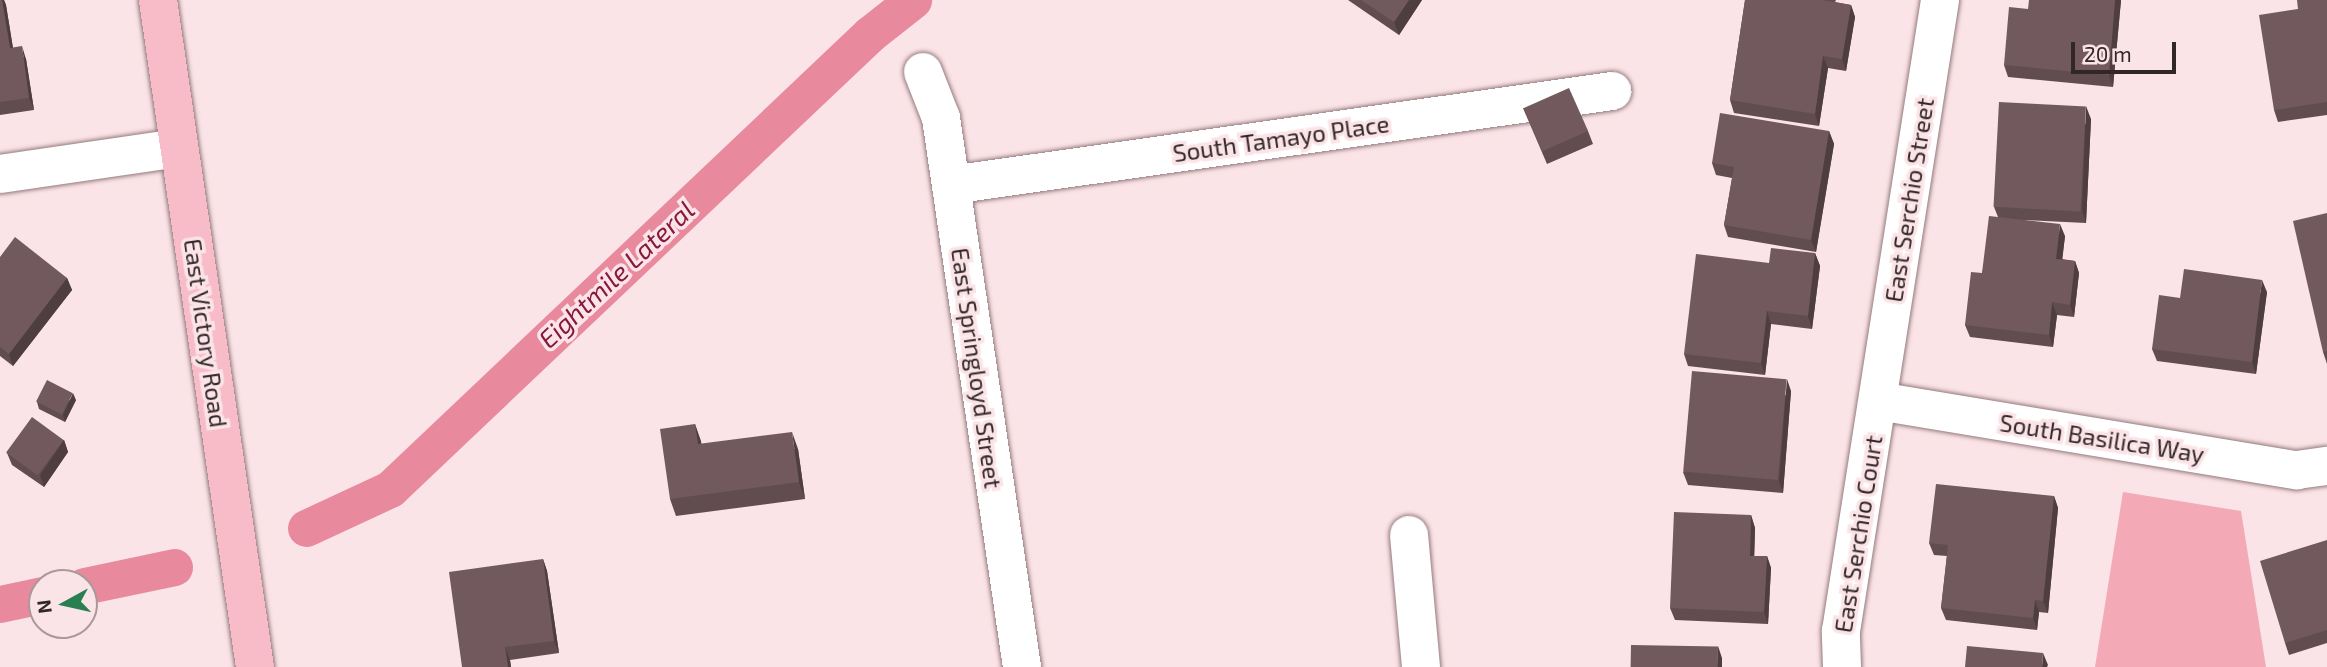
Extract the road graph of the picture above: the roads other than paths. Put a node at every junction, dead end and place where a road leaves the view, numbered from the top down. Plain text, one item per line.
1 (158, 0) edge
2 (1940, 0) edge
3 (923, 72) dead end
4 (1612, 91) dead end
5 (179, 149) junction
6 (0, 174) edge
7 (951, 185) junction
8 (1878, 401) junction
9 (2327, 466) edge
10 (1409, 535) dead end
11 (254, 667) edge
12 (1022, 667) edge
13 (1421, 667) edge
14 (1842, 667) edge

1 - 5 main road, East Victory Road
2 - 8 street, East Serchio Street
3 - 7 street, East Springloyd Street
4 - 7 street, South Tamayo Place
5 - 6 street
5 - 11 main road, East Victory Road
7 - 12 street, East Springloyd Street
8 - 9 street, South Basilica Way
8 - 14 street, East Serchio Court
10 - 13 street

